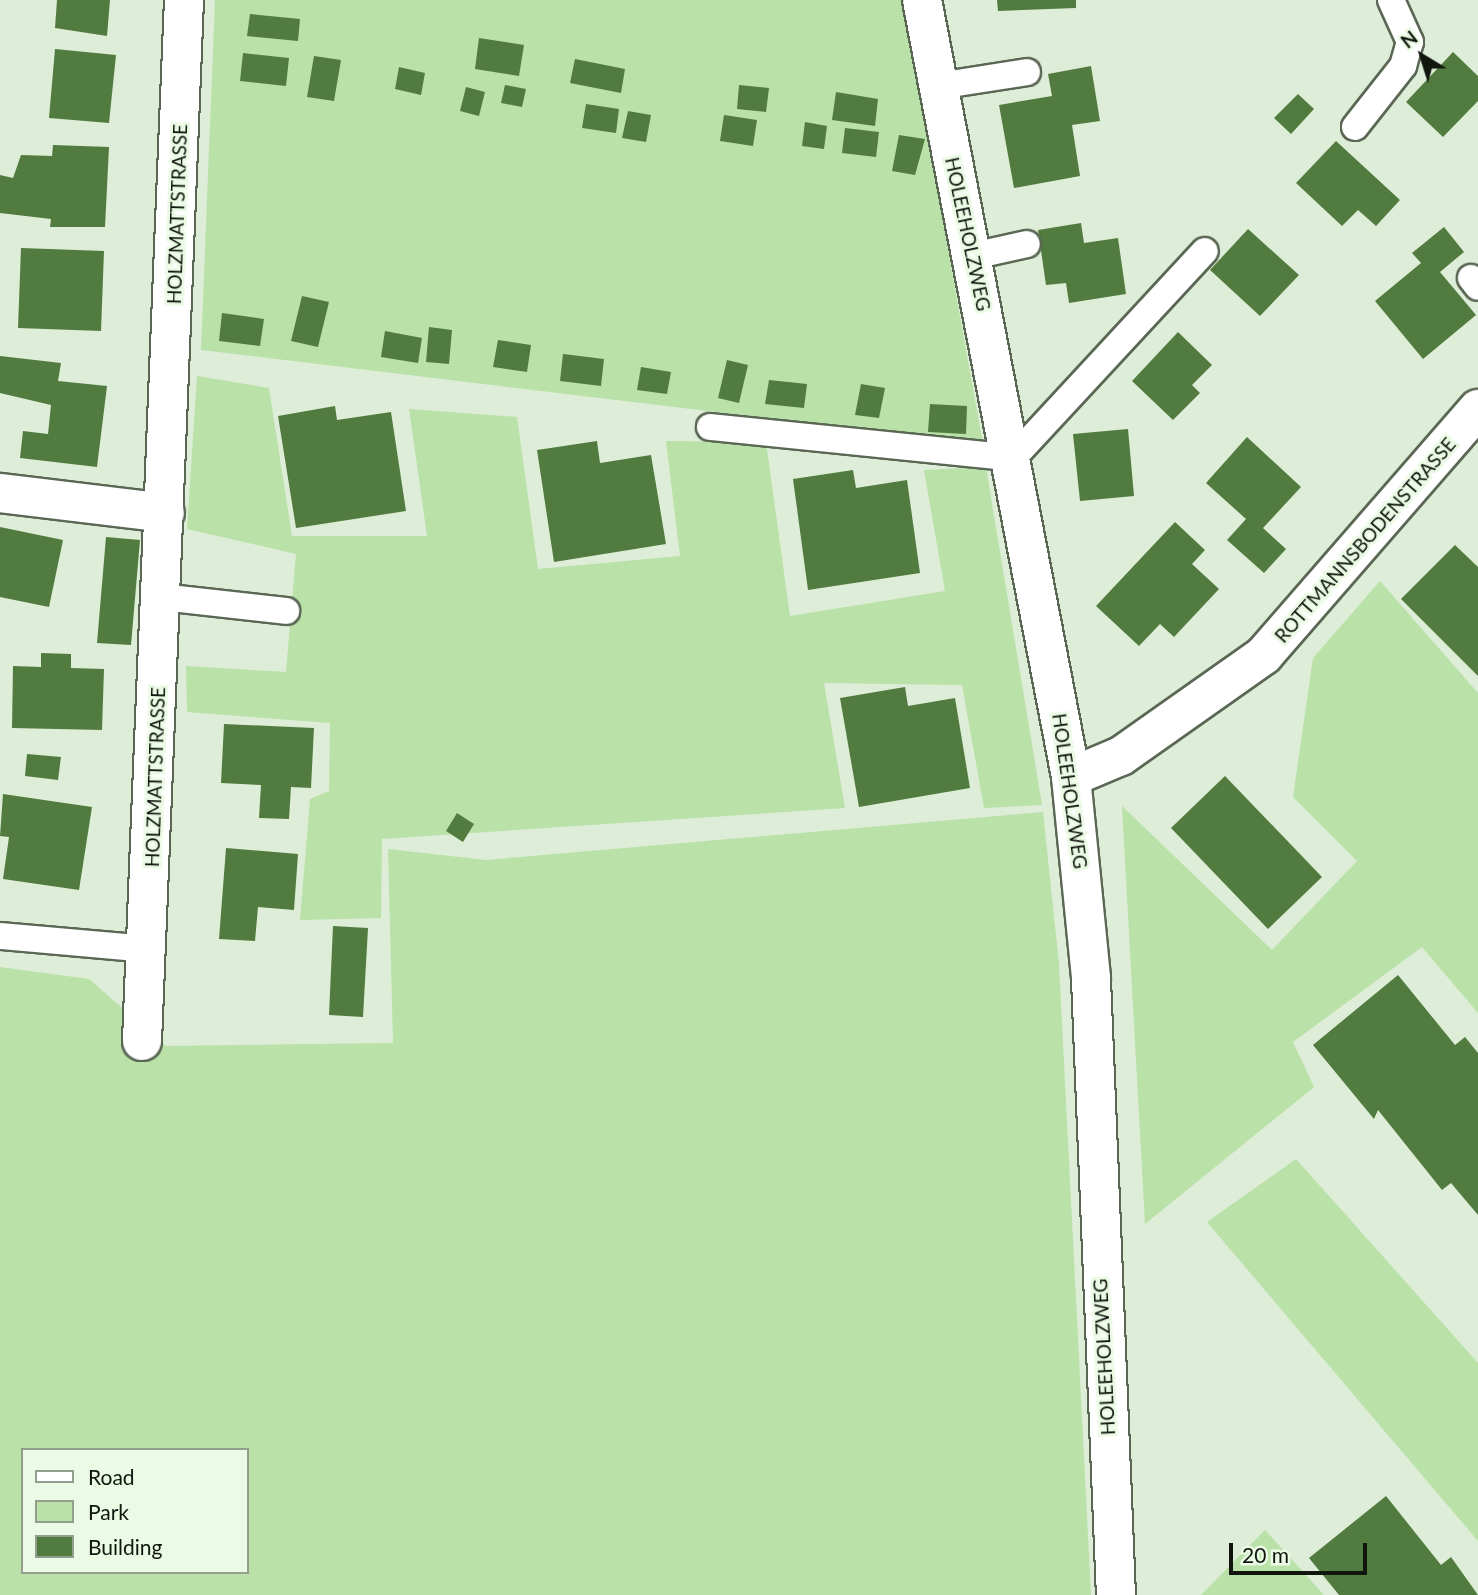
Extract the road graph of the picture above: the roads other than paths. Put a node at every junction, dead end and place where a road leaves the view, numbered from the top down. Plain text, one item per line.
1 (184, 0) edge
2 (922, 0) edge
3 (1391, 0) edge
4 (1027, 72) dead end
5 (938, 86) junction
6 (1355, 127) dead end
7 (1027, 244) dead end
8 (1205, 251) dead end
9 (973, 256) junction
10 (1478, 409) edge
11 (709, 427) dead end
12 (1013, 458) junction
13 (0, 494) edge
14 (165, 513) junction
15 (162, 597) junction
16 (286, 611) dead end
17 (1071, 777) junction
18 (0, 936) edge
19 (149, 949) junction
20 (142, 1041) dead end
21 (1116, 1595) edge

1 - 14 street, HOLZMATTSTRASSE
2 - 5 street, HOLEEHOLZWEG
3 - 6 lane
4 - 5 lane
5 - 9 street, HOLEEHOLZWEG
7 - 9 lane
8 - 12 lane
9 - 12 street, HOLEEHOLZWEG
10 - 17 street, ROTTMANNSBODENSTRASSE
11 - 12 lane
12 - 17 street, HOLEEHOLZWEG
13 - 14 street
14 - 15 street, HOLZMATTSTRASSE
15 - 16 lane
15 - 19 street, HOLZMATTSTRASSE
17 - 21 street, HOLEEHOLZWEG
18 - 19 lane
19 - 20 street, HOLZMATTSTRASSE

